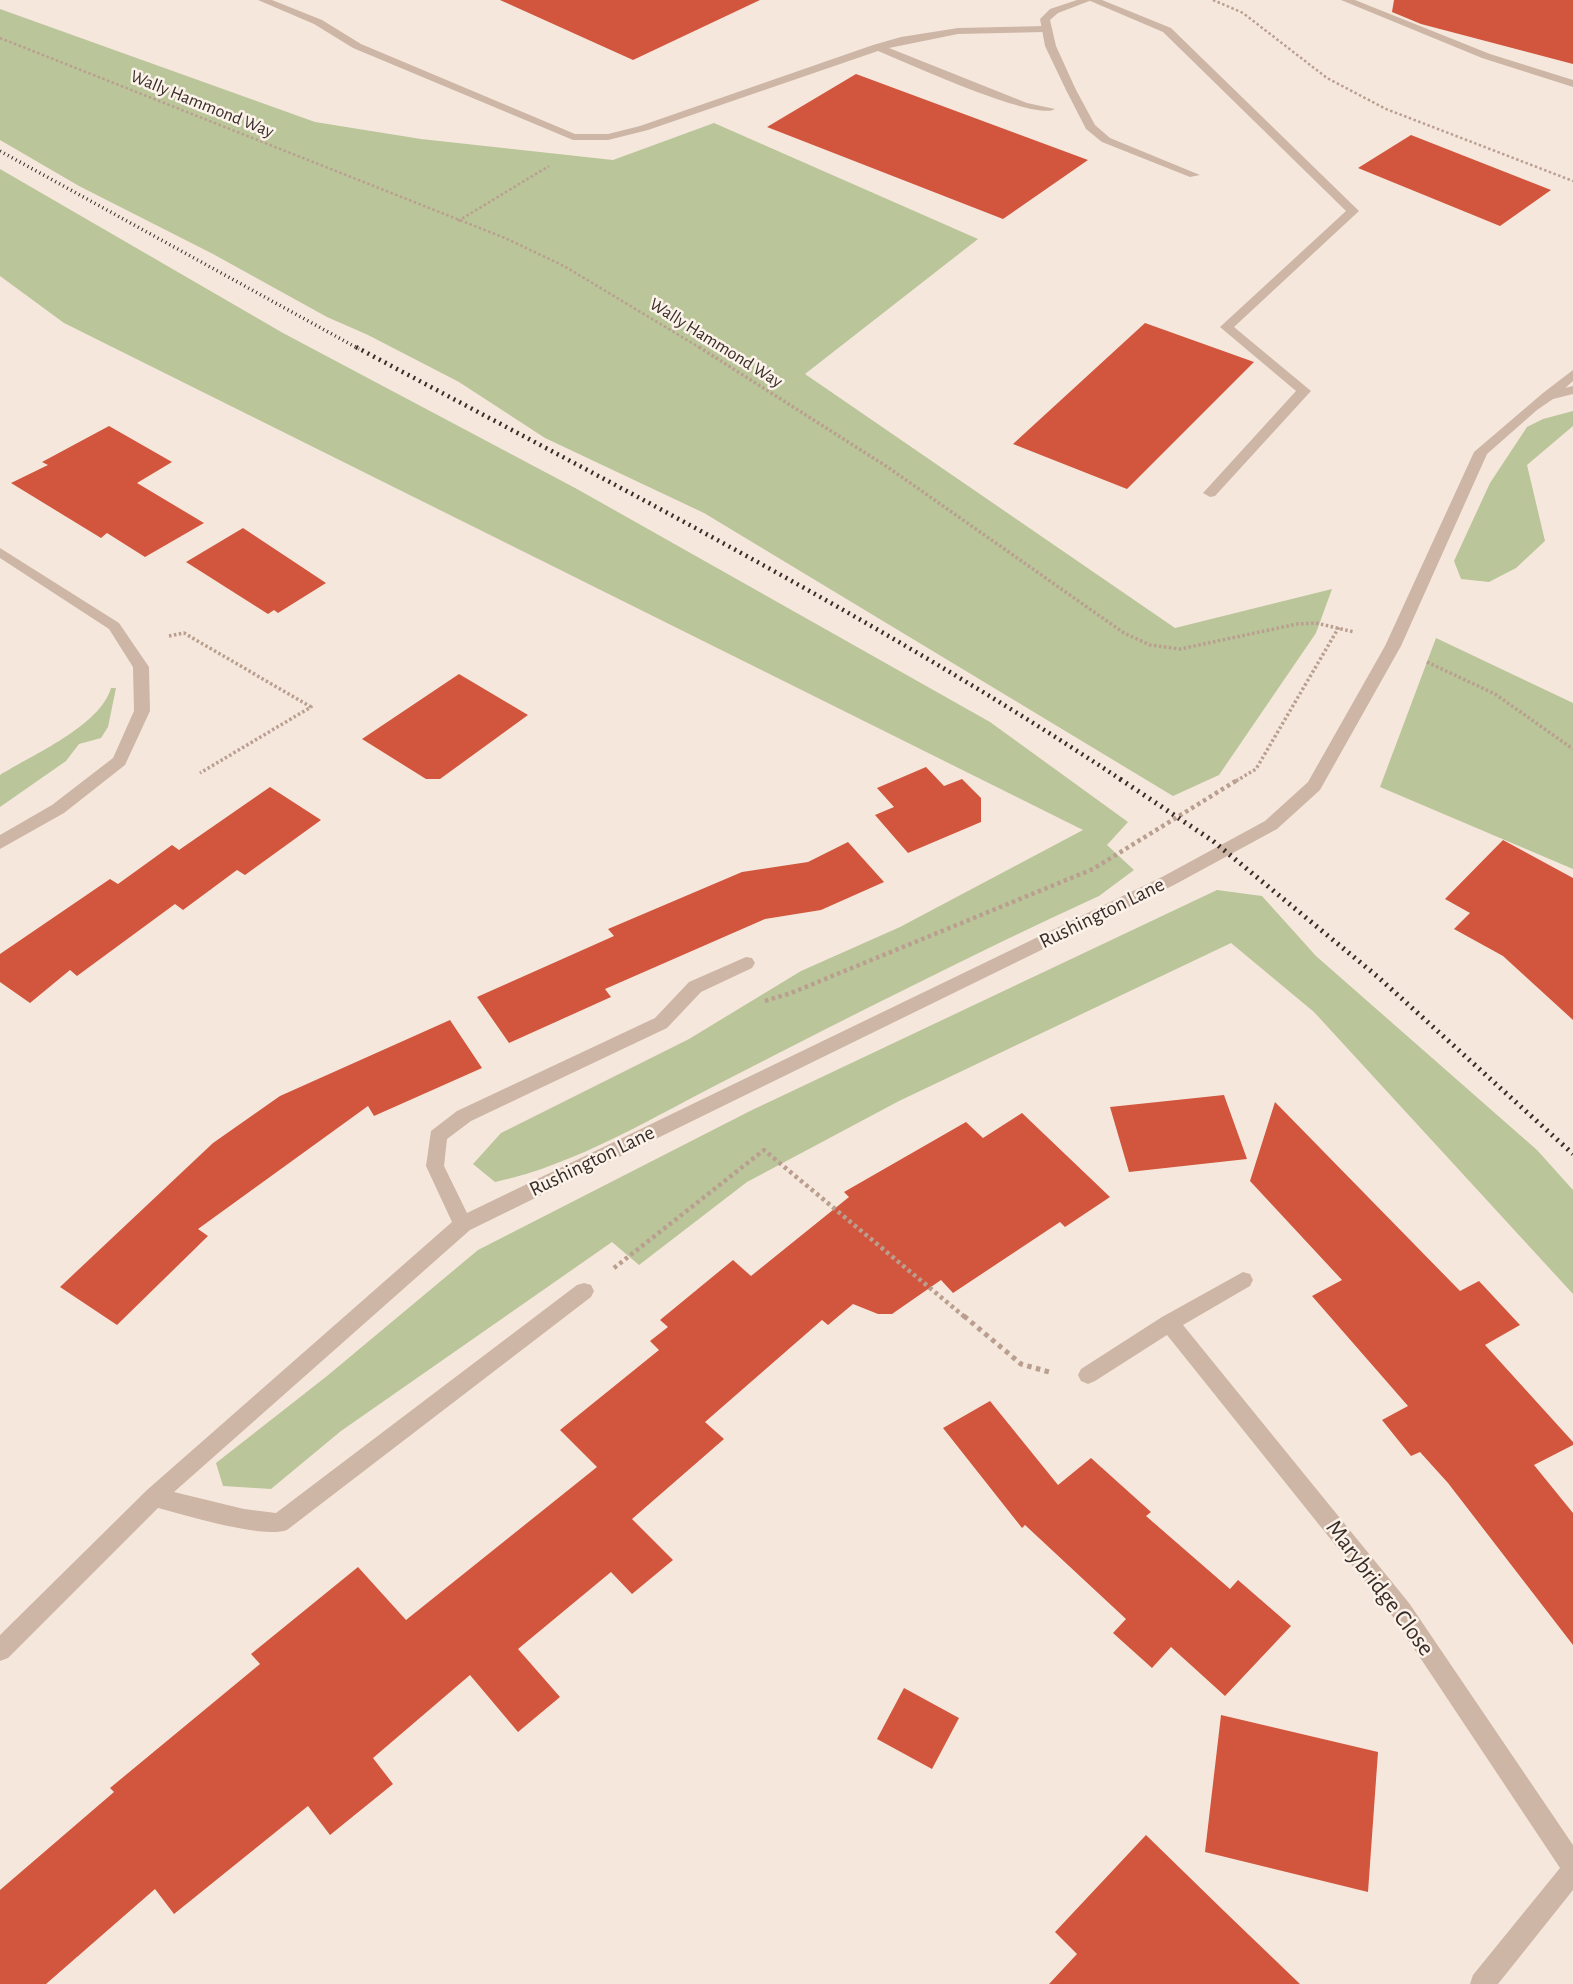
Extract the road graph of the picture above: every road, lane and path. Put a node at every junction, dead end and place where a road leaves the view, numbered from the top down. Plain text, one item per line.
1 (263, 0) edge
2 (1087, 0) edge
3 (1093, 0) edge
4 (1213, 0) edge
5 (1346, 0) edge
6 (1045, 29) junction
7 (0, 38) edge
8 (877, 47) junction
9 (1573, 84) edge
10 (1049, 109) dead end
11 (1194, 175) dead end
12 (1573, 181) edge
13 (1573, 374) edge
14 (1573, 390) edge
15 (1548, 396) junction
16 (1210, 493) dead end
17 (0, 552) edge
18 (1339, 627) junction
19 (127, 645) junction
20 (1393, 646) junction
21 (1573, 750) edge
22 (200, 773) dead end
23 (0, 843) edge
24 (746, 963) dead end
25 (791, 993) dead end
26 (463, 1224) junction
27 (1243, 1280) dead end
28 (584, 1291) joint
29 (1169, 1323) junction
30 (1060, 1375) dead end
31 (1088, 1376) dead end
32 (155, 1497) junction
33 (0, 1650) edge
34 (1573, 1868) edge
35 (1482, 1984) edge

1 - 8 street
2 - 6 street
3 - 16 street
4 - 12 path
5 - 9 street
6 - 8 street
6 - 11 street
7 - 18 path, Wally Hammond Way
8 - 10 street
13 - 15 street, Rushington Lane
14 - 15 street, Rushington Lane
15 - 20 street, Rushington Lane
17 - 19 street
18 - 20 path, Wally Hammond Way
18 - 25 path
19 - 22 path
19 - 23 street
20 - 21 path, Wally Hammond Way
20 - 26 street, Rushington Lane
24 - 26 street
26 - 32 street, Rushington Lane
27 - 29 street
28 - 30 path
28 - 32 street
29 - 31 street
29 - 34 street, Marybridge Close
32 - 33 street, Rushington Lane
34 - 35 street, Marybridge Close

